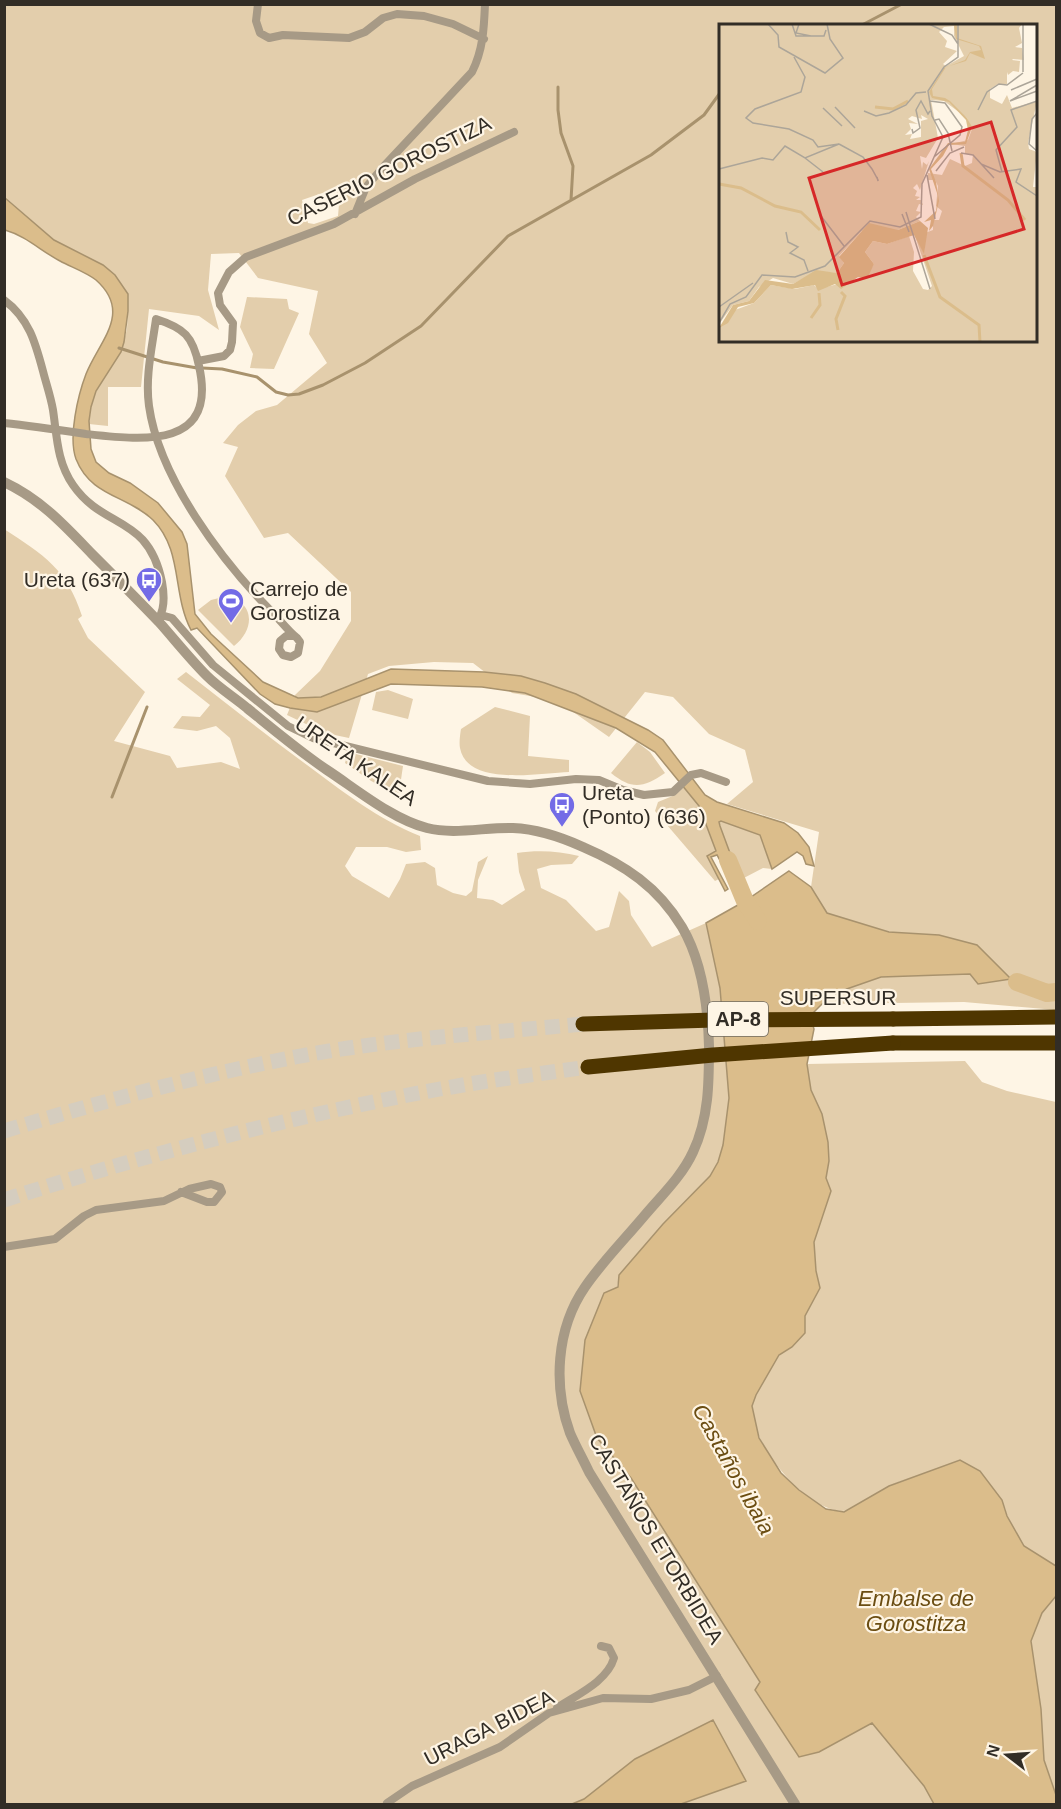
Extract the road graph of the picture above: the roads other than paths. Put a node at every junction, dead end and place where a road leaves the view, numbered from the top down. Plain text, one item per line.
1 (258, 4) edge
2 (485, 4) edge
3 (484, 39) junction
4 (514, 132) dead end
5 (355, 214) junction
6 (4, 300) edge
7 (198, 361) junction
8 (4, 423) edge
9 (55, 430) junction
10 (157, 438) junction
11 (4, 482) edge
12 (159, 618) junction
13 (294, 636) dead end
14 (726, 782) dead end
15 (684, 930) joint
16 (1056, 1017) edge
17 (583, 1024) tunnel mouth
18 (1056, 1043) edge
19 (588, 1067) tunnel mouth
20 (182, 1192) dead end
21 (4, 1247) edge
22 (601, 1646) dead end
23 (717, 1676) junction
24 (549, 1713) junction
25 (387, 1803) dead end
26 (795, 1804) edge

1 - 3 street
2 - 3 street
3 - 5 street
4 - 5 street, CASERIO GOROSTIZA
5 - 7 street, CASERIO GOROSTIZA
6 - 9 street
7 - 10 street
7 - 10 street
8 - 9 street
9 - 10 street
9 - 12 street
10 - 13 street
11 - 12 street, URETA KALEA
12 - 14 street, URETA KALEA
12 - 15 street, URETA KALEA
15 - 23 street, CASTAÑOS ETORBIDEA
16 - 17 highway, SUPERSUR / AP-8, bridge
18 - 19 highway, AP-8, bridge
20 - 21 street
22 - 24 street
23 - 24 street, URAGA BIDEA
23 - 26 street, CASTAÑOS ETORBIDEA
24 - 25 street, URAGA BIDEA

